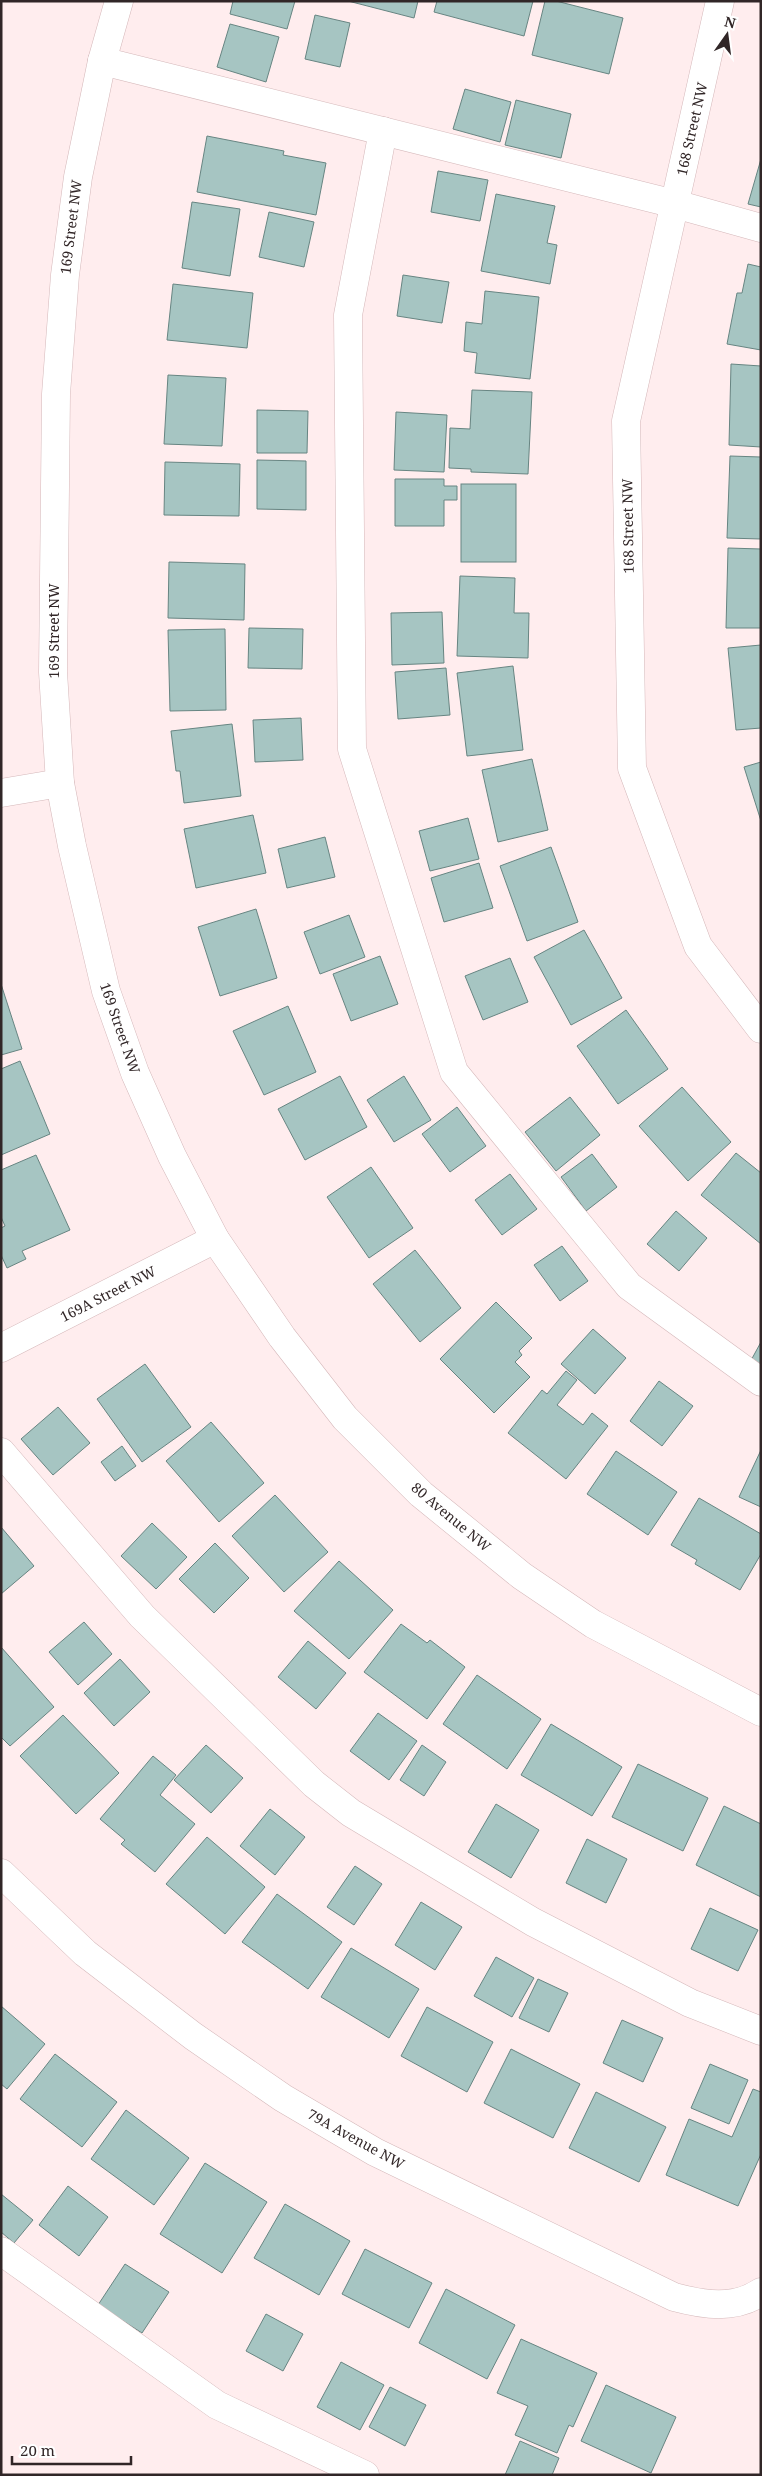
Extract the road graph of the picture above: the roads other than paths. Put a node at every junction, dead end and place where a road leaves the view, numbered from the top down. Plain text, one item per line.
1 (118, 1) edge
2 (720, 1) edge
3 (102, 61) junction
4 (383, 131) junction
5 (675, 204) junction
6 (761, 228) edge
7 (60, 784) junction
8 (1, 793) edge
9 (761, 1029) edge
10 (215, 1239) junction
11 (1, 1348) edge
12 (761, 1382) edge
13 (1, 1452) edge
14 (761, 1712) edge
15 (1, 1873) edge
16 (761, 2031) edge
17 (1, 2251) edge
18 (761, 2292) edge
19 (365, 2475) edge

1 - 3 street, 169 Street NW
2 - 5 street, 168 Street NW
3 - 4 street
3 - 7 street, 169 Street NW
4 - 5 street
4 - 12 street
5 - 6 street
5 - 9 street, 168 Street NW
7 - 8 street
7 - 10 street, 169 Street NW
10 - 11 street, 169A Street NW
10 - 14 street, 80 Avenue NW
13 - 16 street
15 - 18 street, 79A Avenue NW
17 - 19 street

